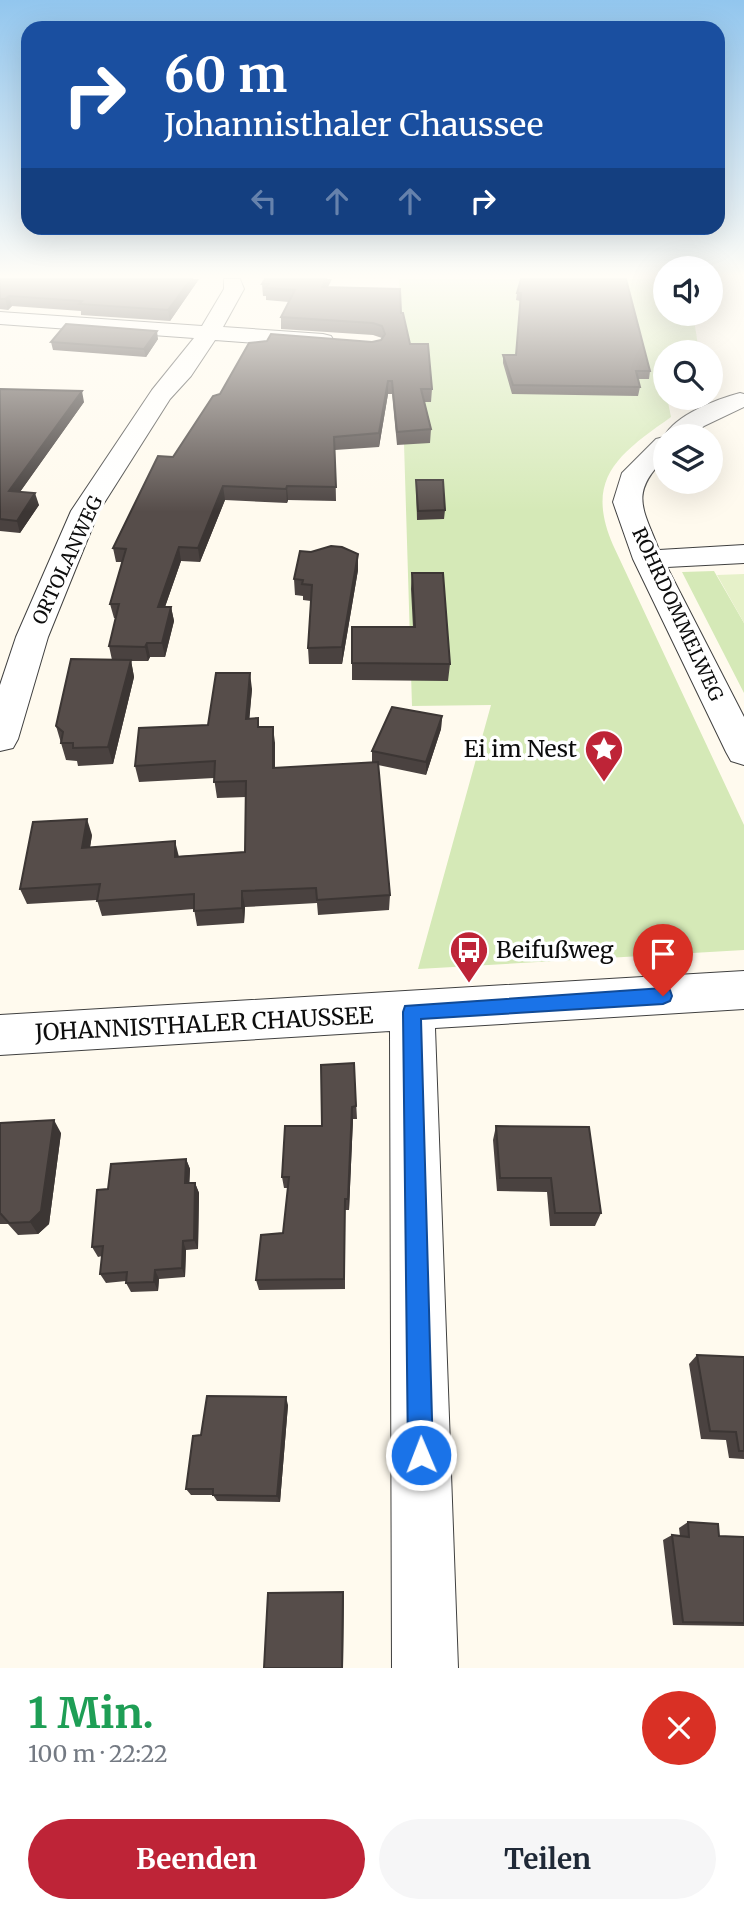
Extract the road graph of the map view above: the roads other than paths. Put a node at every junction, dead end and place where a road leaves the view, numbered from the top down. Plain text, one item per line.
1 (187, 357) edge
2 (740, 400) dead end
3 (691, 424) edge
4 (653, 456) edge
5 (744, 554) edge
6 (648, 559) junction
7 (0, 739) edge
8 (744, 752) edge
9 (744, 990) edge
10 (412, 1012) junction
11 (0, 1035) edge
12 (425, 1668) edge

1 - 7 street, ORTOLANWEG
2 - 3 street
4 - 6 street, ROHRDOMMELWEG
5 - 6 street
6 - 8 street, ROHRDOMMELWEG
9 - 10 street, JOHANNISTHALER CHAUSSEE
10 - 11 street, JOHANNISTHALER CHAUSSEE
10 - 12 street

